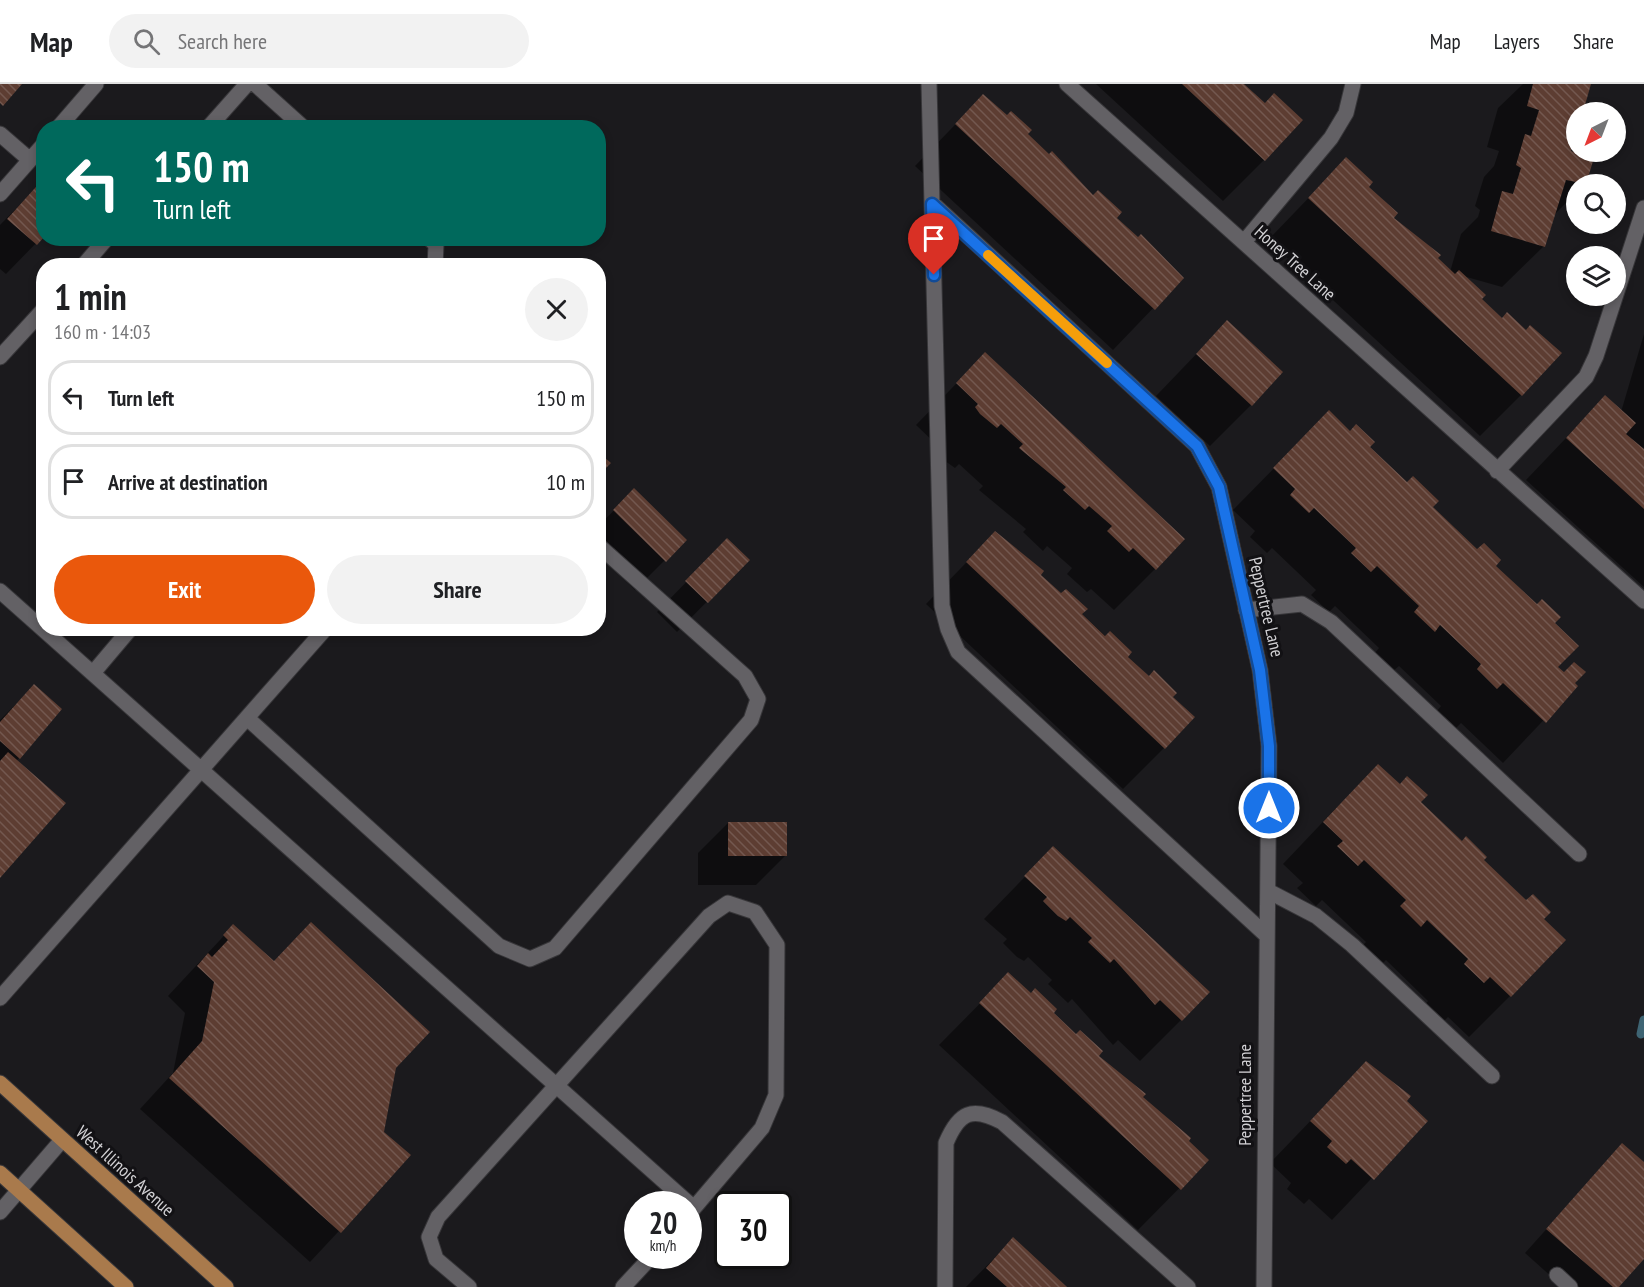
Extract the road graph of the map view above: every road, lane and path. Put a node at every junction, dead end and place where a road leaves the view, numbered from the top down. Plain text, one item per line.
1 (96, 84) edge
2 (247, 84) edge
3 (255, 84) edge
4 (930, 84) edge
5 (1067, 84) edge
6 (1353, 84) edge
7 (65, 120) edge
8 (215, 120) edge
9 (295, 120) edge
10 (0, 134) edge
11 (36, 153) edge
12 (30, 160) junction
13 (0, 194) edge
14 (932, 204) junction
15 (1644, 208) edge
16 (1244, 242) junction
17 (100, 246) edge
18 (90, 258) edge
19 (36, 318) edge
20 (0, 357) edge
21 (1497, 471) junction
22 (606, 553) edge
23 (0, 591) edge
24 (1644, 601) edge
25 (1246, 610) junction
26 (36, 623) edge
27 (51, 636) edge
28 (124, 636) edge
29 (319, 636) edge
30 (93, 673) junction
31 (247, 718) junction
32 (202, 769) junction
33 (1579, 854) dead end
34 (1269, 891) junction
35 (1265, 934) junction
36 (0, 998) edge
37 (1492, 1076) dead end
38 (0, 1083) edge
39 (557, 1085) junction
40 (62, 1140) junction
41 (0, 1173) edge
42 (19, 1190) junction
43 (669, 1191) edge
44 (702, 1199) edge
45 (0, 1212) edge
46 (640, 1269) edge
47 (1557, 1275) dead end
48 (126, 1287) edge
49 (226, 1287) edge
50 (469, 1287) edge
51 (623, 1287) edge
52 (945, 1287) edge
53 (1188, 1287) edge
54 (1264, 1287) edge
55 (1570, 1287) edge

1 - 7 street
2 - 8 street
3 - 9 street
4 - 14 street
5 - 16 street, Honey Tree Lane
6 - 16 street
10 - 12 street
11 - 12 street
12 - 13 street
14 - 25 street, Peppertree Lane
14 - 35 street
15 - 21 street
16 - 21 street, Honey Tree Lane
17 - 18 street
19 - 20 street
21 - 24 street, Honey Tree Lane
22 - 31 street
23 - 26 street
25 - 33 street
25 - 34 street, Peppertree Lane
27 - 30 street
28 - 30 street
29 - 31 street
30 - 32 street
31 - 32 street
32 - 36 street
32 - 39 street
34 - 35 street, Peppertree Lane
34 - 37 street
35 - 54 street, Peppertree Lane
38 - 40 main road, West Illinois Avenue
39 - 43 street
39 - 44 street
39 - 50 street
40 - 42 street
40 - 49 main road, West Illinois Avenue
41 - 42 main road
42 - 45 street
42 - 48 main road
46 - 51 street
47 - 55 street
52 - 53 street

